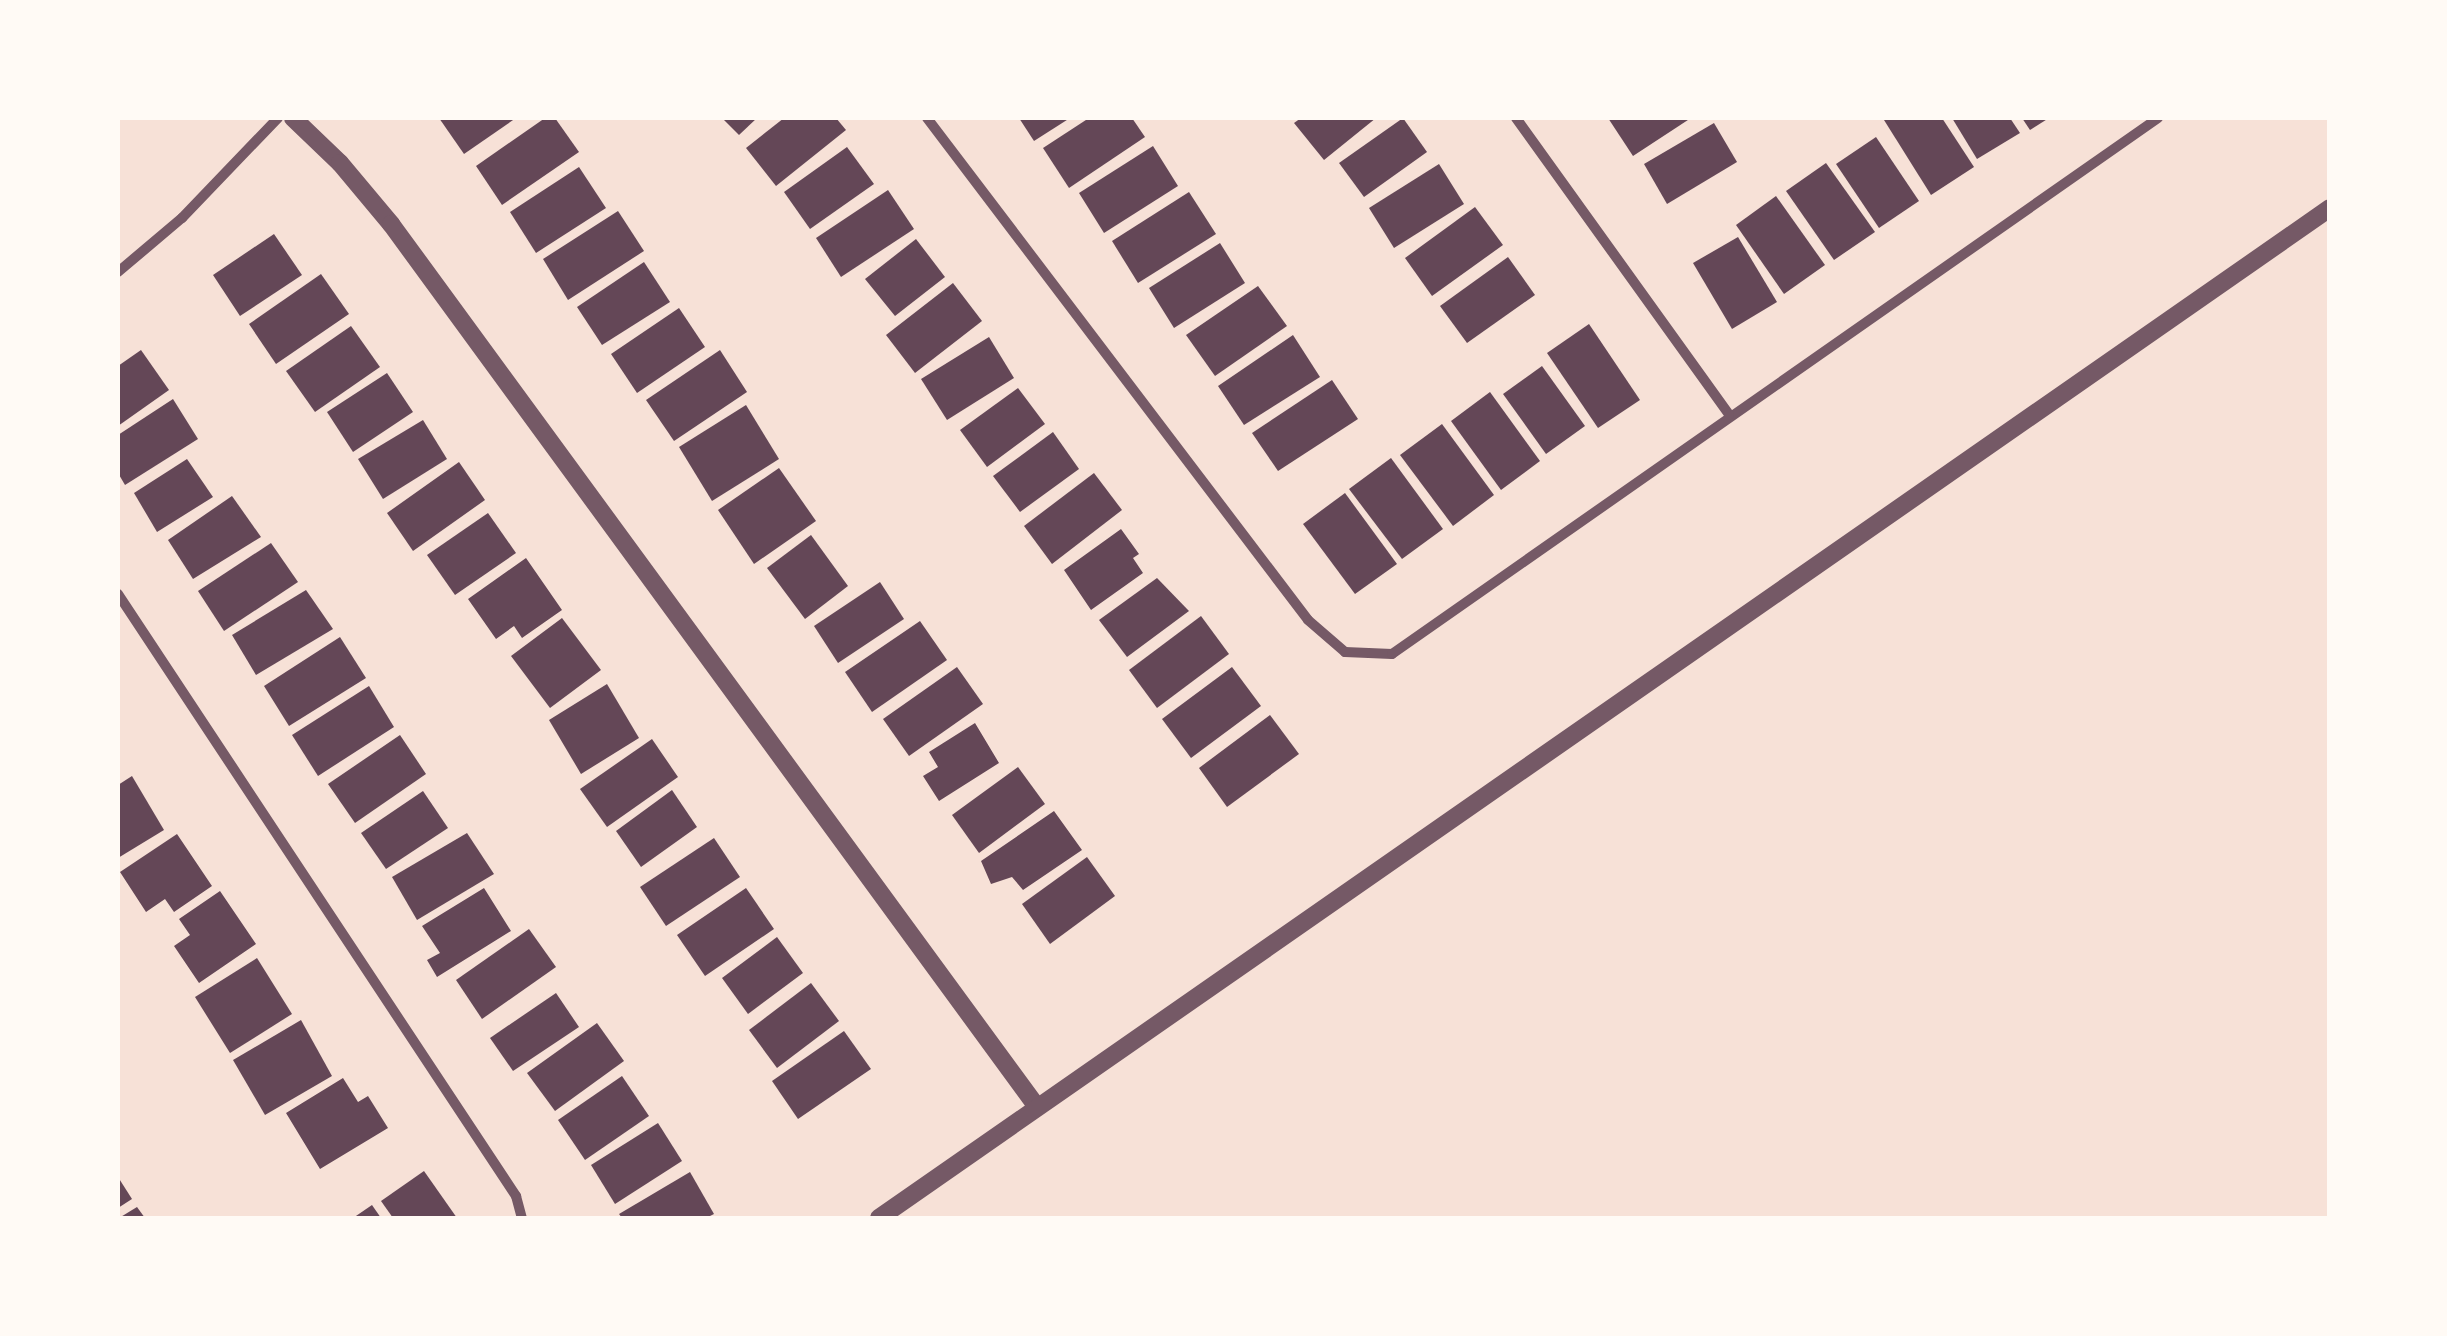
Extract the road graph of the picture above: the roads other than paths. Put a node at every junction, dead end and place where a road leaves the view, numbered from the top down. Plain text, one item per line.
1 (278, 118) edge
2 (293, 118) edge
3 (927, 118) edge
4 (1516, 118) edge
5 (2158, 118) edge
6 (2330, 208) edge
7 (118, 272) edge
8 (1729, 414) junction
9 (118, 594) edge
10 (1036, 1107) junction
11 (522, 1218) edge
12 (879, 1218) edge

1 - 7 street
2 - 10 street
3 - 8 street
4 - 8 street
5 - 8 street
6 - 10 street
9 - 11 street
10 - 12 street

